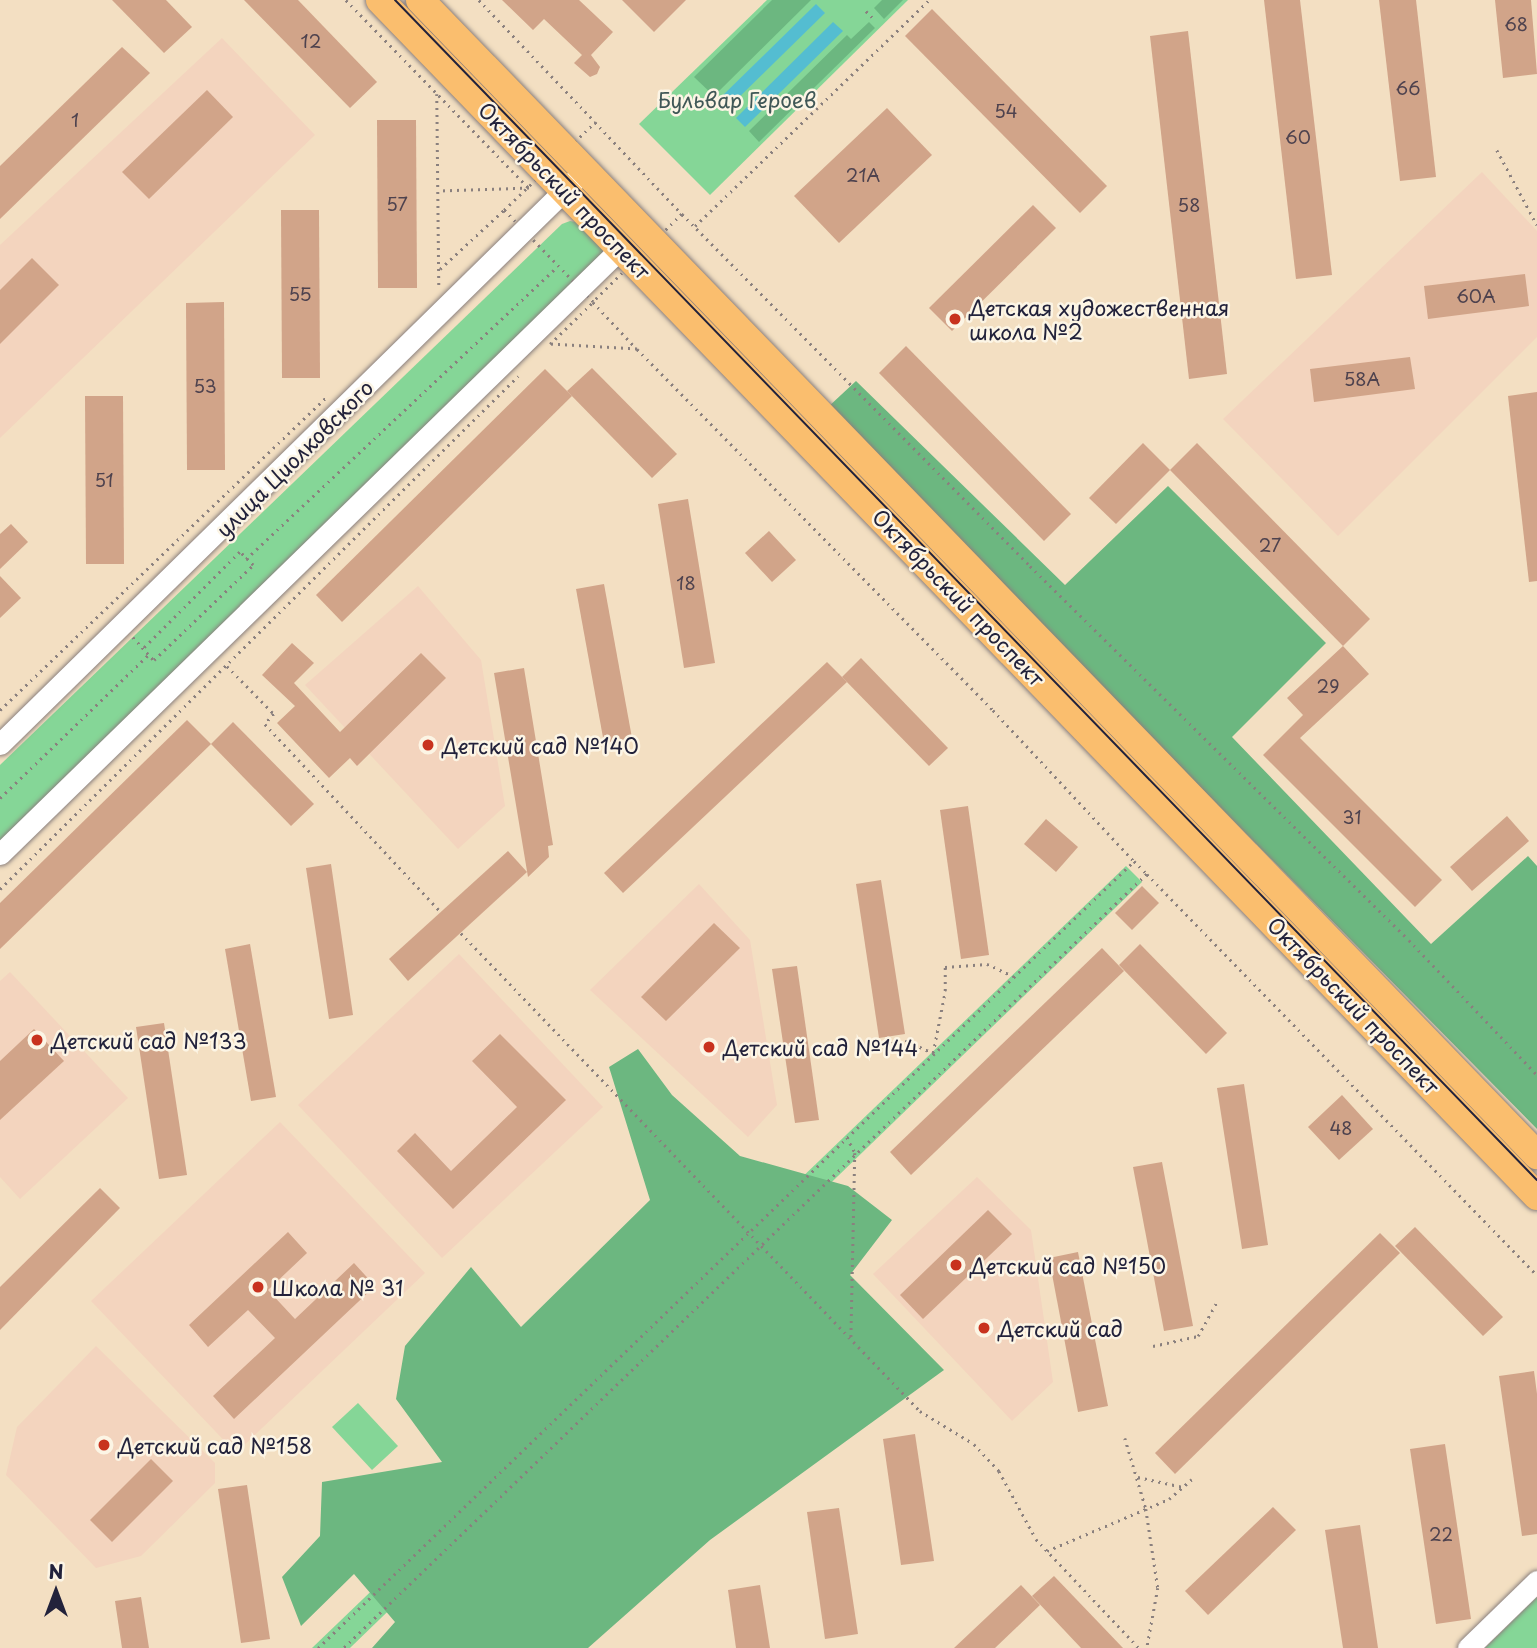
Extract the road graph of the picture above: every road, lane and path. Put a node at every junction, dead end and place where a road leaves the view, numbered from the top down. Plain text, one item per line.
1 (346, 0) edge
2 (380, 0) edge
3 (420, 0) edge
4 (479, 0) edge
5 (929, 0) edge
6 (866, 11) dead end
7 (875, 20) dead end
8 (437, 94) junction
9 (595, 122) dead end
10 (1497, 150) dead end
11 (586, 169) junction
12 (565, 189) junction
13 (439, 191) junction
14 (504, 210) dead end
15 (682, 214) dead end
16 (1537, 225) edge
17 (695, 226) junction
18 (622, 247) junction
19 (557, 267) dead end
20 (440, 269) junction
21 (434, 292) dead end
22 (637, 349) junction
23 (521, 373) dead end
24 (328, 395) dead end
25 (246, 559) junction
26 (144, 649) dead end
27 (149, 654) dead end
28 (154, 660) dead end
29 (227, 666) junction
30 (0, 710) edge
31 (0, 744) edge
32 (0, 798) edge
33 (0, 854) edge
34 (1134, 861) junction
35 (1147, 874) junction
36 (0, 889) edge
37 (442, 913) dead end
38 (461, 933) dead end
39 (1014, 976) junction
40 (1358, 989) junction
41 (864, 1048) dead end
42 (933, 1053) junction
43 (1537, 1075) edge
44 (847, 1137) junction
45 (855, 1153) junction
46 (1537, 1155) edge
47 (1537, 1196) edge
48 (750, 1231) junction
49 (762, 1244) junction
50 (1537, 1275) edge
51 (1217, 1302) dead end
52 (851, 1340) junction
53 (1153, 1346) dead end
54 (1125, 1437) dead end
55 (1136, 1476) junction
56 (1192, 1479) dead end
57 (1183, 1487) junction
58 (1146, 1509) junction
59 (1047, 1551) junction
60 (1537, 1581) edge
61 (318, 1648) edge
62 (344, 1648) edge
63 (1139, 1648) edge
64 (1147, 1648) edge
65 (1468, 1648) edge

1 - 8 path
2 - 12 main road, Октябрьский проспект
3 - 11 main road, Октябрьский проспект
4 - 9 path
5 - 17 path
6 - 7 path
8 - 13 path
8 - 13 path
10 - 16 path
11 - 12 street, улица Циолковского
11 - 40 main road, Октябрьский проспект
12 - 18 main road, Октябрьский проспект
12 - 31 street, улица Циолковского
13 - 20 path
14 - 20 path
15 - 17 path
17 - 43 path
18 - 33 street
18 - 40 main road, Октябрьский проспект
19 - 25 path
20 - 21 path
22 - 22 path
22 - 34 path
23 - 29 path
24 - 30 path
25 - 26 path
25 - 28 path
27 - 32 path
29 - 36 path
29 - 37 path
34 - 35 path
34 - 39 path
35 - 45 path
35 - 50 path
38 - 48 path
39 - 42 path
39 - 42 path
40 - 46 main road, Октябрьский проспект
40 - 47 main road, Октябрьский проспект
41 - 42 path
42 - 44 path
44 - 45 path
44 - 48 path
45 - 49 path
45 - 52 path
48 - 49 path
48 - 61 path
49 - 52 path
49 - 62 path
51 - 53 path
52 - 59 path
54 - 55 path
55 - 57 path
55 - 58 path
56 - 57 path
57 - 58 path
58 - 59 path
58 - 64 path
59 - 63 path
60 - 65 street

